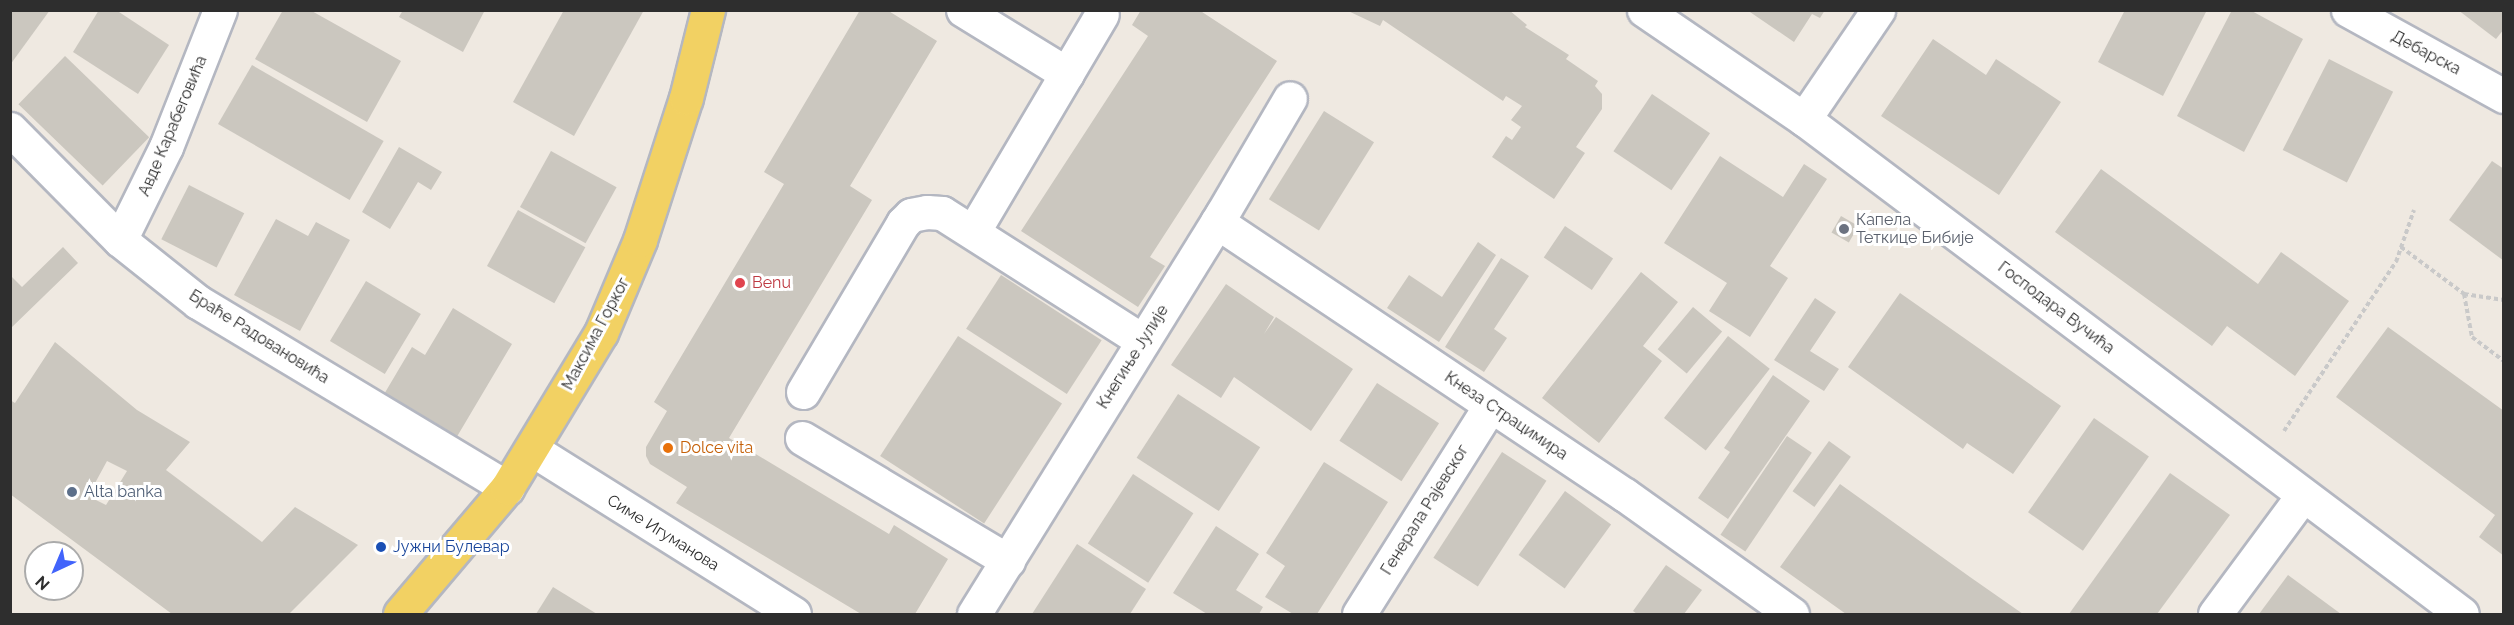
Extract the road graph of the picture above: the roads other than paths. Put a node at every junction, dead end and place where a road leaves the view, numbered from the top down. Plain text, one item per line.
1 (220, 10) edge
2 (708, 10) edge
3 (963, 10) edge
4 (1644, 10) edge
5 (1878, 10) edge
6 (2348, 10) edge
7 (1102, 14) dead end
8 (1067, 74) junction
9 (2504, 96) edge
10 (1290, 98) dead end
11 (1804, 119) junction
12 (10, 129) edge
13 (1217, 222) junction
14 (973, 232) junction
15 (120, 240) junction
16 (1143, 340) junction
17 (803, 392) dead end
18 (1490, 406) junction
19 (802, 438) dead end
20 (533, 450) junction
21 (507, 488) junction
22 (2303, 495) junction
23 (1008, 561) junction
24 (400, 615) edge
25 (794, 615) edge
26 (974, 615) edge
27 (1359, 615) edge
28 (1792, 615) edge
29 (2215, 615) edge
30 (2462, 615) edge

1 - 15 street, Авде Карабеговића
2 - 20 main road, Максима Горког
3 - 8 street
4 - 11 street, Господара Вучића
5 - 11 street
6 - 9 street, Дебарска
7 - 8 street
8 - 14 street
10 - 13 street, Кнегиње Јулије
11 - 22 street, Господара Вучића
12 - 15 street, Браће Радовановића
13 - 16 street, Кнегиње Јулије
13 - 18 street, Кнеза Страцимира
14 - 16 street
14 - 17 street
15 - 21 street, Браће Радовановића
16 - 23 street, Кнегиње Јулије
18 - 27 street, Генерала Рајевског
18 - 28 street, Кнеза Страцимира
19 - 23 street
20 - 21 main road, Максима Горког
20 - 25 street, Симе Игуманова
21 - 24 main road, Максима Горког
22 - 29 street
22 - 30 street, Господара Вучића
23 - 26 street, Кнегиње Јулије

